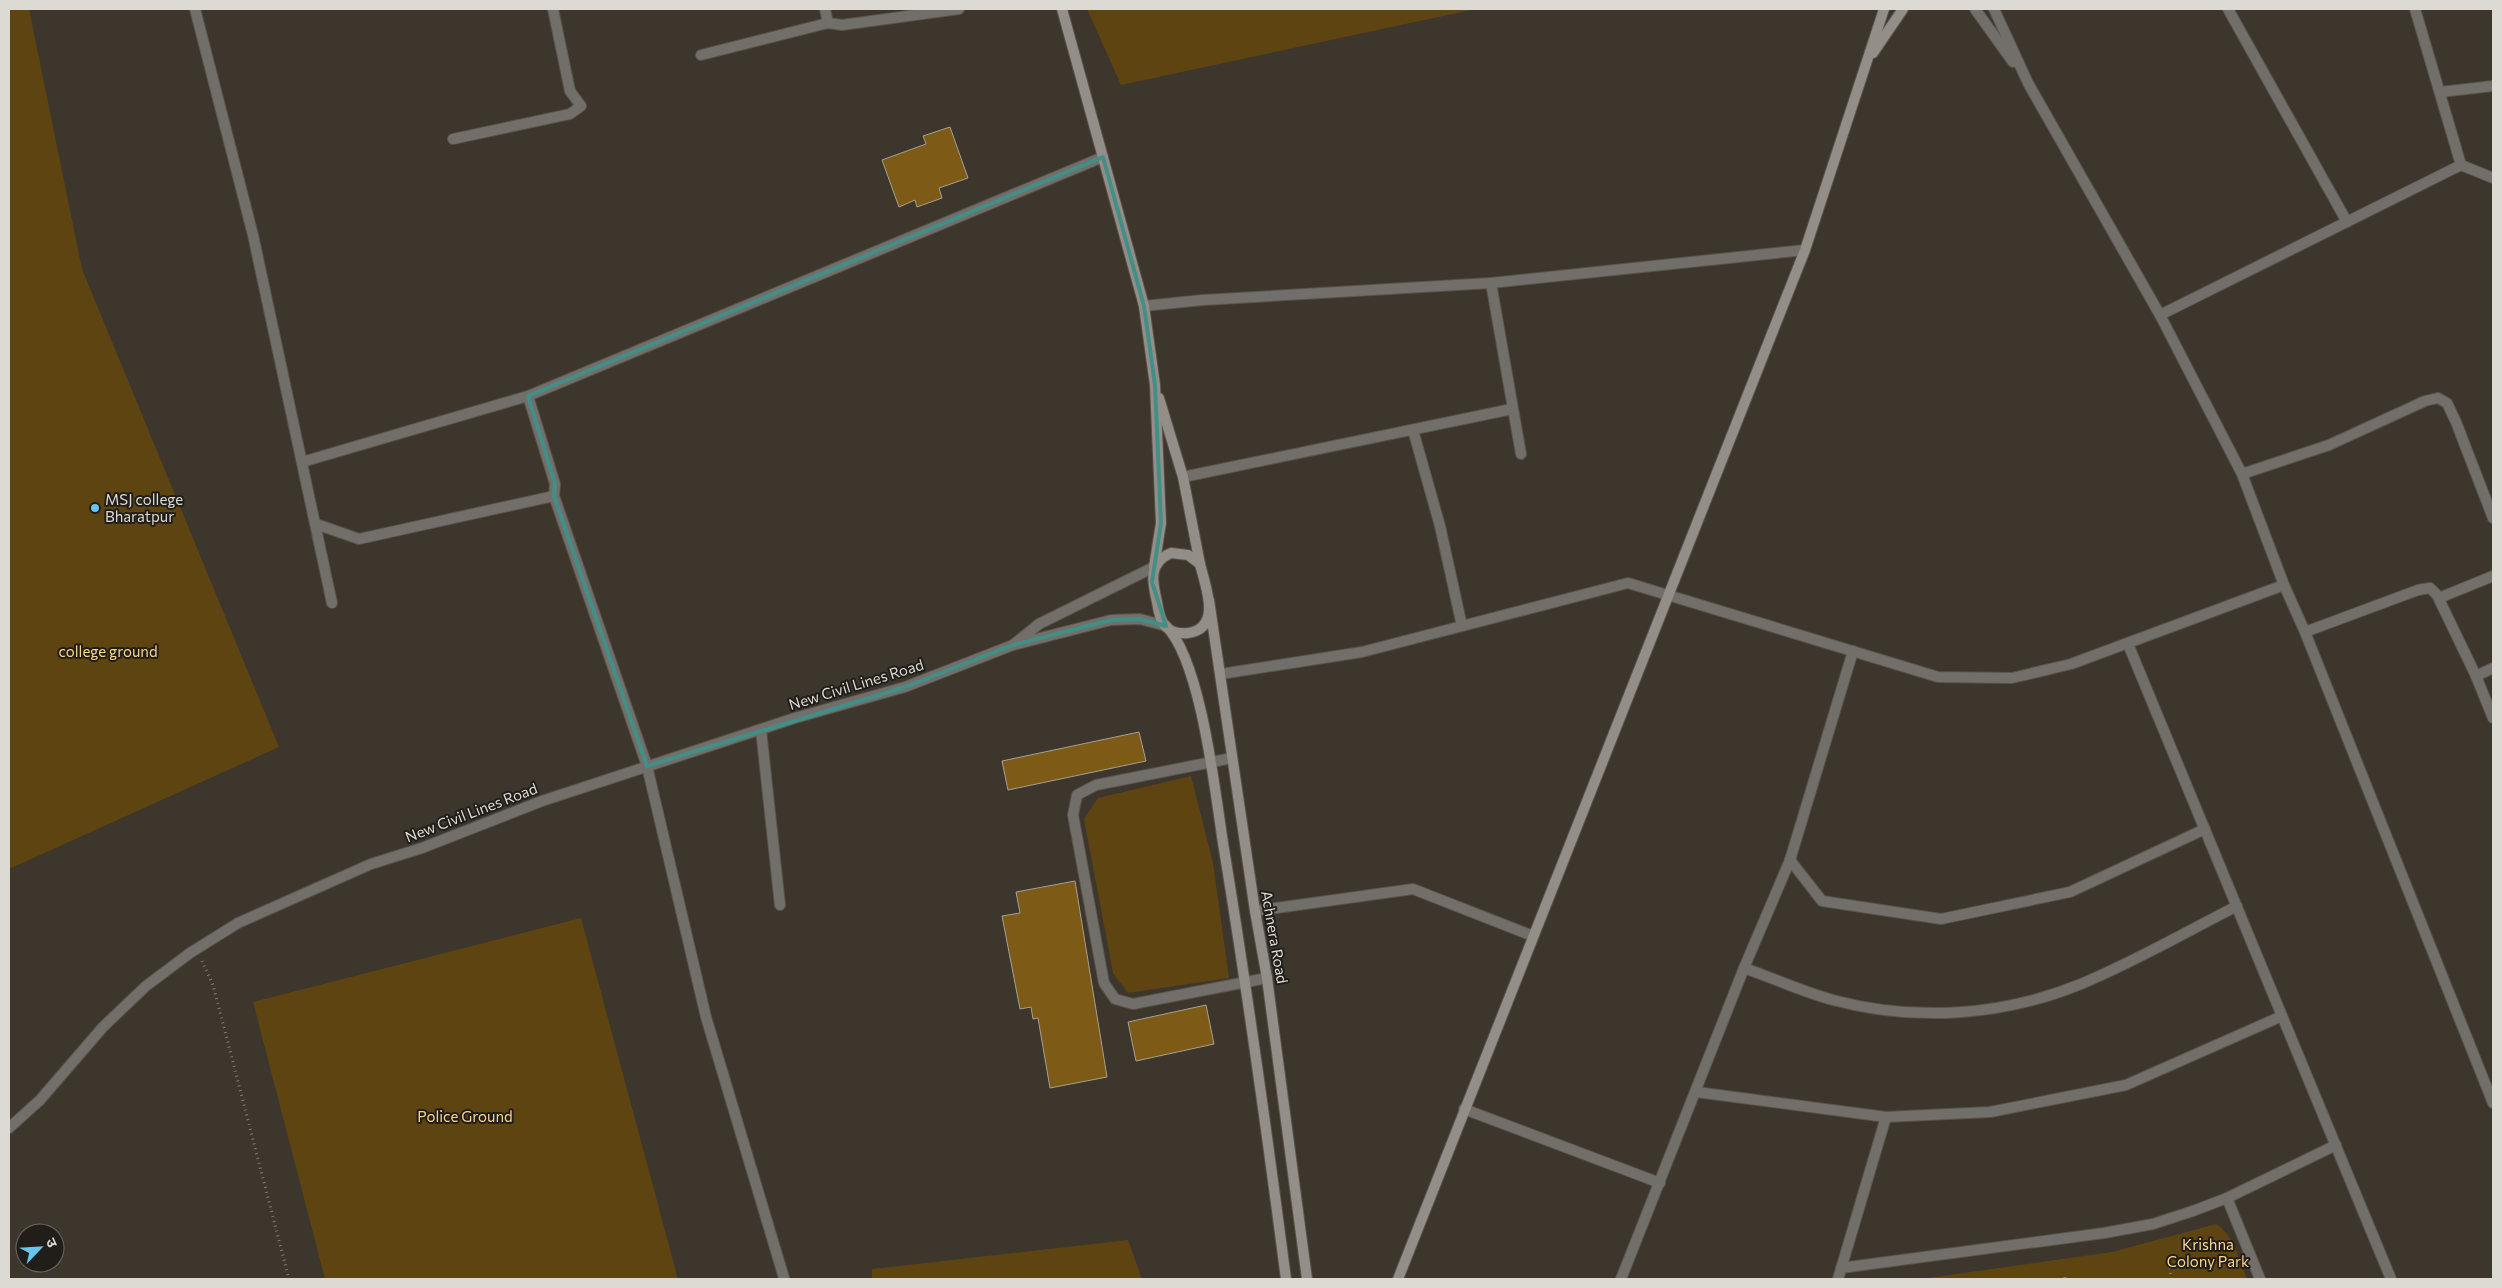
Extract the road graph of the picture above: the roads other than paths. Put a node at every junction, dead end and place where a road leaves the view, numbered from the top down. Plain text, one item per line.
1 (195, 9) edge
2 (553, 9) edge
3 (825, 9) edge
4 (959, 9) edge
5 (1062, 9) edge
6 (1884, 9) edge
7 (1903, 9) edge
8 (1975, 9) edge
9 (1994, 9) edge
10 (2228, 9) edge
11 (2415, 9) edge
12 (828, 24) junction
13 (701, 55) dead end
14 (1867, 61) junction
15 (2028, 83) junction
16 (2493, 86) edge
17 (2440, 92) junction
18 (453, 139) dead end
19 (1103, 157) junction
20 (2461, 165) junction
21 (2493, 178) edge
22 (2347, 222) junction
23 (1805, 250) junction
24 (1491, 283) junction
25 (1144, 306) junction
26 (2160, 315) junction
27 (1155, 385) junction
28 (528, 396) junction
29 (1512, 409) junction
30 (1414, 430) junction
31 (1521, 454) dead end
32 (302, 462) junction
33 (2242, 474) junction
34 (1183, 477) junction
35 (554, 496) junction
36 (2493, 518) edge
37 (316, 524) junction
38 (1200, 564) junction
39 (1154, 567) junction
40 (2493, 576) edge
41 (2284, 585) junction
42 (1669, 595) junction
43 (2439, 598) junction
44 (1209, 600) junction
45 (332, 603) dead end
46 (1166, 626) junction
47 (1462, 626) junction
48 (2305, 632) junction
49 (2128, 644) junction
50 (1013, 645) junction
51 (1853, 652) junction
52 (2493, 668) edge
53 (1221, 674) junction
54 (2476, 676) junction
55 (2493, 718) edge
56 (761, 730) junction
57 (1232, 758) junction
58 (1210, 761) junction
59 (647, 766) junction
60 (2205, 829) junction
61 (1790, 860) junction
62 (780, 905) dead end
63 (2237, 906) junction
64 (1254, 911) junction
65 (1533, 936) junction
66 (1744, 968) junction
67 (1267, 978) junction
68 (1246, 982) junction
69 (2282, 1016) junction
70 (1696, 1092) junction
71 (2493, 1103) edge
72 (1464, 1108) junction
73 (1886, 1117) junction
74 (9, 1128) edge
75 (2336, 1145) junction
76 (1660, 1183) junction
77 (2227, 1198) junction
78 (1841, 1268) junction
79 (784, 1278) dead end
80 (1286, 1279) edge
81 (1308, 1279) edge
82 (1398, 1279) edge
83 (1621, 1279) edge
84 (1838, 1279) edge
85 (2260, 1279) edge
86 (2391, 1279) edge

1 - 32 street
2 - 18 street
3 - 12 street
4 - 12 street
5 - 19 main road
6 - 14 main road
7 - 14 main road
8 - 15 street
9 - 15 street
10 - 22 street
11 - 17 street
12 - 13 street
14 - 23 main road
15 - 26 street
16 - 17 street
17 - 20 street
19 - 25 main road
19 - 28 street
20 - 21 street
20 - 22 street
22 - 26 street
23 - 24 street
23 - 42 main road
24 - 25 street
24 - 29 street
25 - 27 main road
26 - 33 street
27 - 34 main road
27 - 39 main road
28 - 32 street
28 - 35 street
29 - 30 street
29 - 31 street
30 - 34 street
30 - 47 street
32 - 37 street
33 - 36 street
33 - 41 street
34 - 38 main road
35 - 37 street
35 - 59 street
37 - 45 street
38 - 39 main road
38 - 44 main road
39 - 46 main road
39 - 50 street
40 - 43 street
41 - 48 street
41 - 49 street
42 - 47 street
42 - 51 street
42 - 65 main road
43 - 48 street
43 - 54 street
44 - 46 main road
44 - 53 main road, Achnera Road
46 - 50 street
46 - 58 main road
47 - 53 street
48 - 71 street
49 - 51 street
49 - 60 street
50 - 56 street, New Civil Lines Road
51 - 61 street
52 - 54 street
53 - 57 main road, Achnera Road
54 - 55 street
56 - 59 street, New Civil Lines Road
56 - 62 street
57 - 58 street
57 - 64 main road, Achnera Road
58 - 68 main road
58 - 68 street
59 - 74 street, New Civil Lines Road
59 - 79 street
60 - 61 street
60 - 63 street
61 - 66 street
63 - 66 street
63 - 69 street
64 - 65 street
64 - 67 main road, Achnera Road
65 - 72 main road
66 - 70 street
67 - 68 street
67 - 81 main road, Achnera Road
68 - 80 main road
69 - 73 street
69 - 75 street
70 - 73 street
70 - 76 street
72 - 76 street
72 - 82 main road
73 - 78 street
75 - 77 street
75 - 86 street
76 - 83 street
77 - 78 street
77 - 85 street
78 - 84 street

